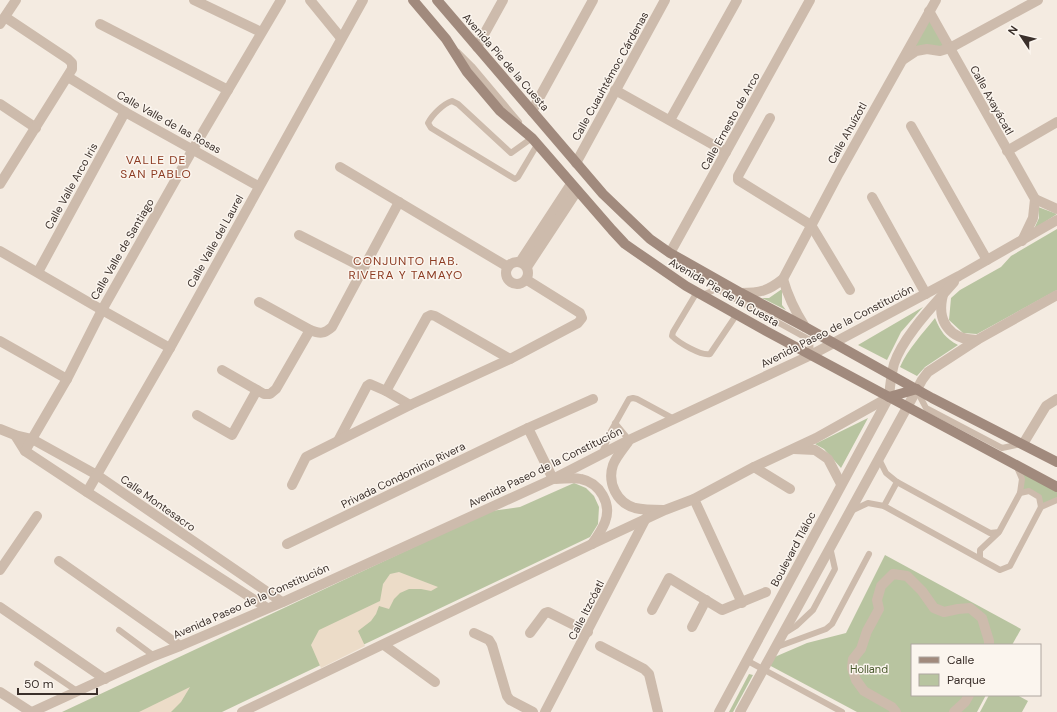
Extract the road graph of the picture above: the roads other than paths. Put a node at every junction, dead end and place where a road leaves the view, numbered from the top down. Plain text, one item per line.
1 (16, 0) edge
2 (194, 0) edge
3 (281, 0) edge
4 (310, 0) edge
5 (362, 0) edge
6 (413, 0) edge
7 (437, 0) edge
8 (503, 0) edge
9 (593, 0) edge
10 (665, 0) edge
11 (737, 0) edge
12 (810, 0) edge
13 (936, 0) edge
14 (1038, 0) edge
15 (929, 12) junction
16 (2, 21) edge
17 (100, 24) dead end
18 (261, 32) junction
19 (341, 38) junction
20 (476, 48) junction
21 (950, 48) junction
22 (902, 60) junction
23 (68, 77) junction
24 (228, 90) junction
25 (615, 90) junction
26 (0, 104) edge
27 (532, 111) junction
28 (125, 112) junction
29 (770, 118) dead end
30 (670, 120) junction
31 (1057, 122) edge
32 (911, 126) dead end
33 (36, 128) junction
34 (535, 142) junction
35 (193, 149) junction
36 (1007, 151) junction
37 (726, 152) junction
38 (576, 163) junction
39 (340, 167) dead end
40 (0, 184) edge
41 (258, 186) junction
42 (574, 188) junction
43 (872, 197) dead end
44 (1035, 199) junction
45 (399, 202) junction
46 (1057, 209) edge
47 (1057, 220) edge
48 (811, 225) junction
49 (299, 235) dead end
50 (1022, 241) junction
51 (0, 251) edge
52 (670, 253) junction
53 (987, 260) junction
54 (524, 265) junction
55 (508, 267) junction
56 (364, 268) junction
57 (38, 272) junction
58 (959, 276) junction
59 (783, 279) junction
60 (527, 280) junction
61 (850, 290) dead end
62 (700, 293) junction
63 (741, 293) junction
64 (926, 294) junction
65 (942, 295) junction
66 (1057, 295) edge
67 (259, 302) dead end
68 (102, 310) junction
69 (737, 314) junction
70 (805, 326) junction
71 (310, 330) junction
72 (977, 340) junction
73 (0, 341) edge
74 (834, 343) junction
75 (170, 348) junction
76 (812, 355) junction
77 (510, 359) junction
78 (222, 370) dead end
79 (892, 375) junction
80 (67, 379) junction
81 (917, 389) junction
82 (257, 390) junction
83 (386, 391) junction
84 (889, 397) junction
85 (593, 398) dead end
86 (1057, 399) edge
87 (410, 405) junction
88 (907, 407) junction
89 (197, 415) dead end
90 (674, 419) junction
91 (615, 423) junction
92 (528, 428) junction
93 (0, 429) edge
94 (15, 435) junction
95 (32, 439) junction
96 (339, 439) junction
97 (629, 440) junction
98 (1023, 444) junction
99 (794, 449) junction
100 (26, 451) junction
101 (601, 455) junction
102 (878, 459) junction
103 (1057, 462) edge
104 (1016, 465) junction
105 (754, 467) junction
106 (96, 475) junction
107 (553, 479) junction
108 (897, 482) junction
109 (841, 484) junction
110 (292, 485) dead end
111 (1057, 487) edge
112 (790, 489) dead end
113 (87, 492) junction
114 (1020, 493) junction
115 (694, 499) junction
116 (1057, 500) edge
117 (884, 506) junction
118 (1041, 507) junction
119 (664, 510) junction
120 (850, 511) junction
121 (37, 516) dead end
122 (646, 518) junction
123 (999, 532) junction
124 (287, 544) dead end
125 (592, 544) junction
126 (830, 547) junction
127 (868, 554) dead end
128 (980, 558) junction
129 (59, 561) dead end
130 (0, 570) edge
131 (766, 592) dead end
132 (706, 600) junction
133 (282, 602) junction
134 (742, 603) junction
135 (0, 607) edge
136 (267, 608) junction
137 (652, 610) dead end
138 (692, 627) dead end
139 (119, 630) dead end
140 (588, 632) junction
141 (474, 633) dead end
142 (530, 633) dead end
143 (782, 635) junction
144 (989, 644) edge
145 (384, 645) junction
146 (180, 646) junction
147 (600, 646) dead end
148 (775, 648) junction
149 (154, 656) junction
150 (746, 660) junction
151 (37, 664) dead end
152 (763, 670) junction
153 (105, 678) junction
154 (435, 682) dead end
155 (77, 691) junction
156 (0, 692) edge
157 (968, 696) edge
158 (32, 712) edge
159 (243, 712) edge
160 (533, 712) edge
161 (545, 712) edge
162 (658, 712) edge
163 (719, 712) edge
164 (740, 712) edge
165 (842, 712) edge
166 (896, 712) edge
167 (954, 712) edge

1 - 16 street
2 - 18 street
3 - 18 street, Calle Valle de Santiago
4 - 19 street
5 - 19 street, Calle Valle del Laurel
6 - 34 main road, Avenida Pie de la Cuesta
7 - 20 main road, Avenida Pie de la Cuesta
8 - 20 street
9 - 27 street
10 - 25 street, Calle Cuauhtémoc Cárdenas
11 - 30 street
12 - 37 street, Calle Ernesto de Arco
13 - 15 street, Calle Ahuízotl
14 - 21 street
15 - 21 street, Calle Axayácatl
15 - 22 street, Calle Ahuízotl
16 - 23 street
17 - 24 street
18 - 24 street, Calle Valle de Santiago
19 - 41 street, Calle Valle del Laurel
20 - 27 main road, Avenida Pie de la Cuesta
21 - 22 street
21 - 36 street, Calle Axayácatl
22 - 48 street, Calle Ahuízotl
23 - 28 street, Calle Valle de las Rosas
23 - 33 street
24 - 35 street, Calle Valle de Santiago
25 - 30 street
25 - 38 street, Calle Cuauhtémoc Cárdenas
26 - 33 street
27 - 38 main road, Avenida Pie de la Cuesta
28 - 35 street, Calle Valle de las Rosas
28 - 57 street, Calle Valle Arco Iris
29 - 48 street
30 - 37 street
31 - 36 street
32 - 53 street
33 - 40 street
34 - 34 lane
34 - 42 main road, Avenida Pie de la Cuesta
35 - 41 street, Calle Valle de las Rosas
35 - 68 street, Calle Valle de Santiago
36 - 44 street, Calle Axayácatl
37 - 52 street, Calle Ernesto de Arco
38 - 52 main road, Avenida Pie de la Cuesta
39 - 45 street
41 - 75 street, Calle Valle del Laurel
42 - 54 street
42 - 62 main road, Avenida Pie de la Cuesta
43 - 64 street
44 - 46 street
44 - 50 street
45 - 55 street
45 - 56 street
47 - 50 street, Avenida Paseo de la Constitución
48 - 59 street, Calle Ahuízotl
48 - 61 street
49 - 56 street
50 - 53 street, Avenida Paseo de la Constitución
51 - 57 street
52 - 63 main road, Avenida Pie de la Cuesta
53 - 58 street, Avenida Paseo de la Constitución
54 - 55 street
54 - 60 street
55 - 60 street
56 - 71 street
57 - 68 street
58 - 64 street, Avenida Paseo de la Constitución
58 - 65 street
59 - 63 street, Calle Ahuízotl
59 - 70 street
60 - 77 street
62 - 69 main road, Avenida Pie de la Cuesta
62 - 69 lane
62 - 76 lane
63 - 70 main road, Avenida Pie de la Cuesta
64 - 74 street, Avenida Paseo de la Constitución
65 - 72 street
65 - 79 street
66 - 72 street
67 - 71 street
68 - 75 street
68 - 80 street, Calle Valle de Santiago
69 - 76 main road, Avenida Pie de la Cuesta
70 - 74 main road, Avenida Pie de la Cuesta
71 - 82 street
72 - 81 street
73 - 80 street
74 - 76 street, Avenida Paseo de la Constitución
74 - 79 main road, Avenida Pie de la Cuesta
75 - 106 street, Calle Valle del Laurel
76 - 84 main road, Avenida Pie de la Cuesta
76 - 90 street, Avenida Paseo de la Constitución
77 - 83 street
77 - 87 street
78 - 82 street
79 - 81 main road, Avenida Pie de la Cuesta
79 - 84 street
80 - 95 street, Calle Valle de Santiago
81 - 84 main road
81 - 88 street
81 - 98 main road, Avenida Pie de la Cuesta
82 - 89 street
83 - 87 street
83 - 96 street
84 - 88 main road, Avenida Pie de la Cuesta
84 - 99 street
84 - 109 street, Boulevard Tláloc
85 - 92 street, Privada Condominio Rivera
86 - 98 street
87 - 96 street
88 - 102 street
88 - 104 main road, Avenida Pie de la Cuesta
90 - 91 lane
90 - 97 street, Avenida Paseo de la Constitución
91 - 97 lane
91 - 101 lane
92 - 107 street
92 - 124 street, Privada Condominio Rivera
93 - 94 street, Calle Montesacro
94 - 95 street, Calle Montesacro
94 - 100 street
95 - 100 street, Calle Valle de Santiago
95 - 106 street, Calle Montesacro
96 - 110 street
97 - 101 street, Avenida Paseo de la Constitución
97 - 119 street
98 - 103 main road, Avenida Pie de la Cuesta
99 - 105 street
99 - 109 street
100 - 113 street
101 - 107 street, Avenida Paseo de la Constitución
102 - 108 lane
102 - 120 street
104 - 111 main road, Avenida Pie de la Cuesta
104 - 114 lane
105 - 112 street
105 - 115 street
106 - 113 street, Calle Valle del Laurel
106 - 133 street, Calle Montesacro
107 - 125 street
107 - 133 street, Avenida Paseo de la Constitución
108 - 117 lane
108 - 123 lane
109 - 150 street, Boulevard Tláloc
113 - 136 street
114 - 118 lane
114 - 123 lane
115 - 119 street
115 - 134 street
116 - 118 lane
117 - 120 lane
117 - 128 lane
118 - 128 lane
119 - 122 street
120 - 126 street
121 - 130 street
122 - 125 street
122 - 140 street, Calle Itzcóatl
123 - 128 lane
125 - 145 street
126 - 143 street
126 - 143 lane
127 - 148 lane
129 - 146 street
131 - 134 street
132 - 134 street
132 - 137 street
132 - 138 street
133 - 136 street, Avenida Paseo de la Constitución
135 - 153 street
136 - 146 street, Avenida Paseo de la Constitución
139 - 149 lane
140 - 142 street
140 - 161 street, Calle Itzcóatl
141 - 160 street
143 - 148 street
144 - 166 street
145 - 154 street
145 - 159 street
146 - 149 street, Avenida Paseo de la Constitución
147 - 162 street
148 - 152 street
149 - 153 street, Avenida Paseo de la Constitución
150 - 152 lane
150 - 163 street, Boulevard Tláloc
151 - 155 lane
152 - 164 street
152 - 165 lane
153 - 155 street, Avenida Paseo de la Constitución
155 - 158 street, Avenida Paseo de la Constitución
156 - 158 street
157 - 167 street

